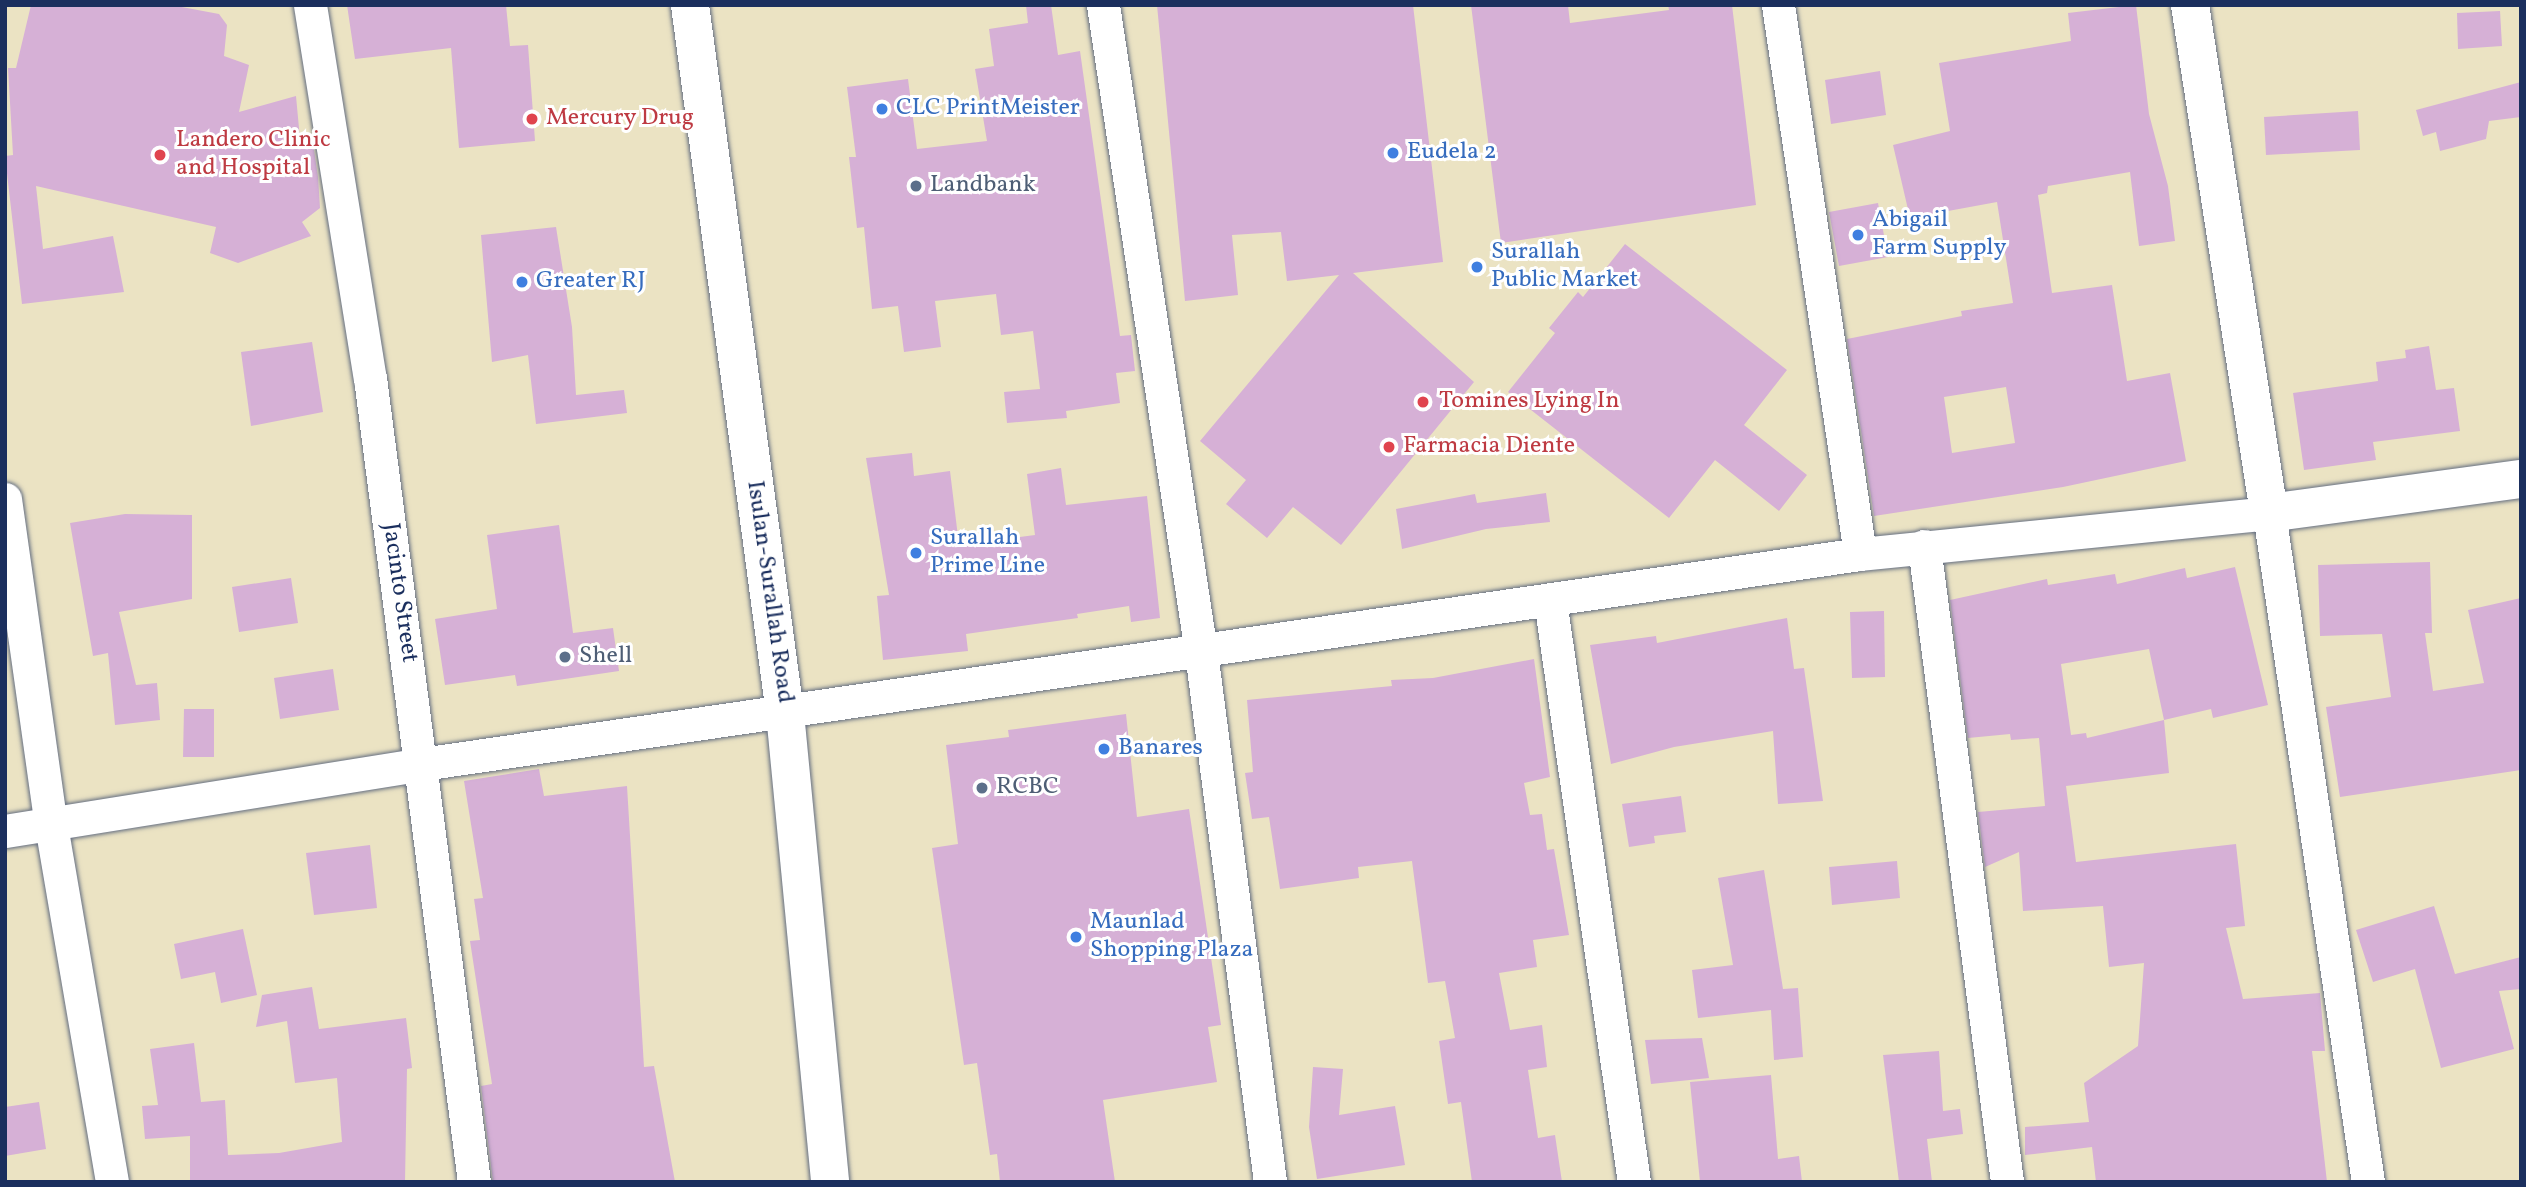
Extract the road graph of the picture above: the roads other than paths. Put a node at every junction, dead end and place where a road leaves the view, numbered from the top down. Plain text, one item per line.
1 (310, 5) edge
2 (690, 5) edge
3 (1103, 5) edge
4 (1778, 5) edge
5 (2190, 5) edge
6 (2521, 479) edge
7 (5, 499) edge
8 (2269, 513) junction
9 (1924, 546) junction
10 (1860, 554) junction
11 (1550, 600) junction
12 (1201, 652) junction
13 (785, 713) junction
14 (422, 764) junction
15 (51, 825) junction
16 (5, 831) edge
17 (113, 1182) edge
18 (474, 1182) edge
19 (830, 1182) edge
20 (1270, 1182) edge
21 (1634, 1182) edge
22 (2007, 1182) edge
23 (2368, 1182) edge

1 - 14 street, Jacinto Street
2 - 13 main road, Isulan-Surallah Road
3 - 12 street
4 - 10 street
5 - 8 main road
6 - 8 main road
7 - 15 street
8 - 9 street
8 - 23 street
9 - 10 street
9 - 22 street
10 - 11 street
11 - 12 street
11 - 21 street
12 - 13 street
12 - 20 street
13 - 14 street
13 - 19 main road, Isulan-Surallah Road
14 - 15 street
14 - 18 street, Jacinto Street
15 - 16 street
15 - 17 street

